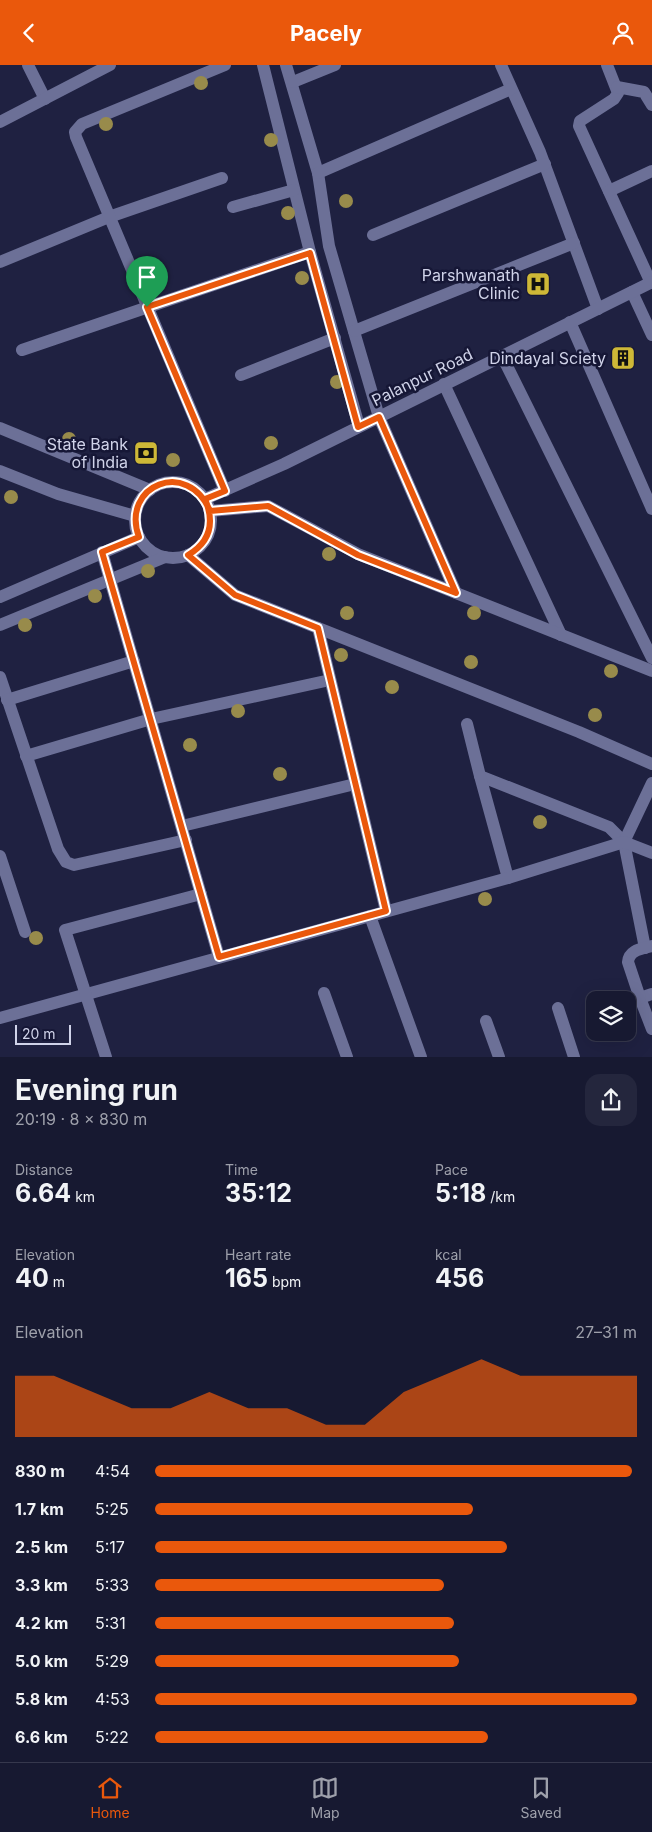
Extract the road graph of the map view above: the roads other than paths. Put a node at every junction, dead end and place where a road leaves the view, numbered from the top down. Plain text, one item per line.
1 (28, 65) edge
2 (225, 65) edge
3 (263, 65) edge
4 (286, 65) edge
5 (335, 65) edge
6 (501, 65) edge
7 (607, 65) edge
8 (106, 66) edge
9 (293, 82) junction
10 (617, 87) junction
11 (511, 89) junction
12 (648, 90) edge
13 (45, 99) junction
14 (652, 105) edge
15 (0, 122) edge
16 (545, 164) junction
17 (652, 171) edge
18 (318, 173) junction
19 (222, 178) dead end
20 (294, 190) junction
21 (609, 191) junction
22 (233, 207) dead end
23 (109, 217) junction
24 (373, 235) dead end
25 (574, 243) junction
26 (310, 253) junction
27 (0, 262) edge
28 (651, 282) edge
29 (632, 292) junction
30 (147, 307) junction
31 (598, 309) junction
32 (570, 322) junction
33 (354, 331) junction
34 (652, 335) edge
35 (335, 338) junction
36 (22, 350) dead end
37 (502, 356) junction
38 (241, 375) dead end
39 (444, 384) junction
40 (379, 417) junction
41 (358, 427) junction
42 (0, 428) edge
43 (0, 471) edge
44 (150, 489) junction
45 (225, 491) junction
46 (208, 505) junction
47 (652, 509) edge
48 (135, 516) junction
49 (139, 537) junction
50 (102, 552) junction
51 (188, 555) junction
52 (166, 557) junction
53 (110, 581) junction
54 (456, 593) junction
55 (0, 597) edge
56 (0, 625) edge
57 (318, 628) junction
58 (561, 635) junction
59 (652, 658) edge
60 (134, 661) junction
61 (652, 671) edge
62 (0, 677) edge
63 (330, 680) junction
64 (7, 700) junction
65 (151, 719) junction
66 (467, 725) dead end
67 (26, 756) junction
68 (652, 764) edge
69 (480, 777) junction
70 (652, 783) edge
71 (355, 784) junction
72 (182, 826) junction
73 (186, 840) junction
74 (624, 842) junction
75 (652, 853) edge
76 (0, 856) edge
77 (508, 878) junction
78 (201, 894) junction
79 (386, 911) junction
80 (370, 915) junction
81 (26, 932) dead end
82 (648, 947) edge
83 (219, 957) junction
84 (324, 993) dead end
85 (86, 994) junction
86 (652, 994) edge
87 (640, 998) junction
88 (558, 1008) dead end
89 (0, 1018) edge
90 (486, 1021) dead end
91 (652, 1029) edge
92 (106, 1057) edge
93 (347, 1057) edge
94 (421, 1057) edge
95 (499, 1057) edge
96 (574, 1057) edge

1 - 13 street
2 - 23 street
3 - 20 street
4 - 9 street
5 - 9 street
6 - 11 street
7 - 10 street
8 - 13 street
9 - 18 street
10 - 12 street
10 - 21 street
11 - 16 street
11 - 18 street
12 - 14 street
13 - 15 street
16 - 24 street
16 - 25 street
17 - 21 street
18 - 33 street
19 - 23 street
20 - 22 street
20 - 26 street
21 - 28 street
23 - 27 street
23 - 30 street
25 - 31 street
25 - 33 street
26 - 30 street
26 - 35 street
28 - 29 street, Palanpur Road
29 - 31 street, Palanpur Road
29 - 34 street
30 - 36 street
30 - 45 street
31 - 32 street, Palanpur Road
32 - 37 street, Palanpur Road
32 - 47 street
33 - 40 street
35 - 38 street
35 - 41 street
37 - 39 street, Palanpur Road
37 - 59 street
39 - 40 street, Palanpur Road
39 - 58 street
40 - 41 street, Palanpur Road
40 - 54 street
41 - 45 street, Palanpur Road
42 - 44 street
43 - 48 street
44 - 46 street
44 - 48 street
45 - 46 street, Palanpur Road
46 - 51 street
46 - 54 street
48 - 49 street
49 - 50 street
49 - 52 street
50 - 53 street
50 - 55 street
51 - 52 street
51 - 57 street
52 - 53 street
53 - 56 street
53 - 60 street
54 - 58 street
57 - 63 street
57 - 68 street
58 - 61 street
60 - 64 street
60 - 65 street
62 - 64 street
63 - 65 street
63 - 71 street
64 - 67 street
65 - 67 street
65 - 72 street
66 - 69 street
67 - 73 street
69 - 74 street
69 - 77 street
70 - 74 street
71 - 72 street
71 - 79 street
72 - 73 street
73 - 78 street
74 - 75 street
74 - 77 street
74 - 82 street
76 - 81 street
77 - 79 street
78 - 83 street
78 - 85 street
79 - 80 street
80 - 83 street
80 - 94 street
82 - 87 street
83 - 85 street
84 - 93 street
85 - 89 street
85 - 92 street
86 - 87 street
87 - 91 street
88 - 96 street
90 - 95 street

